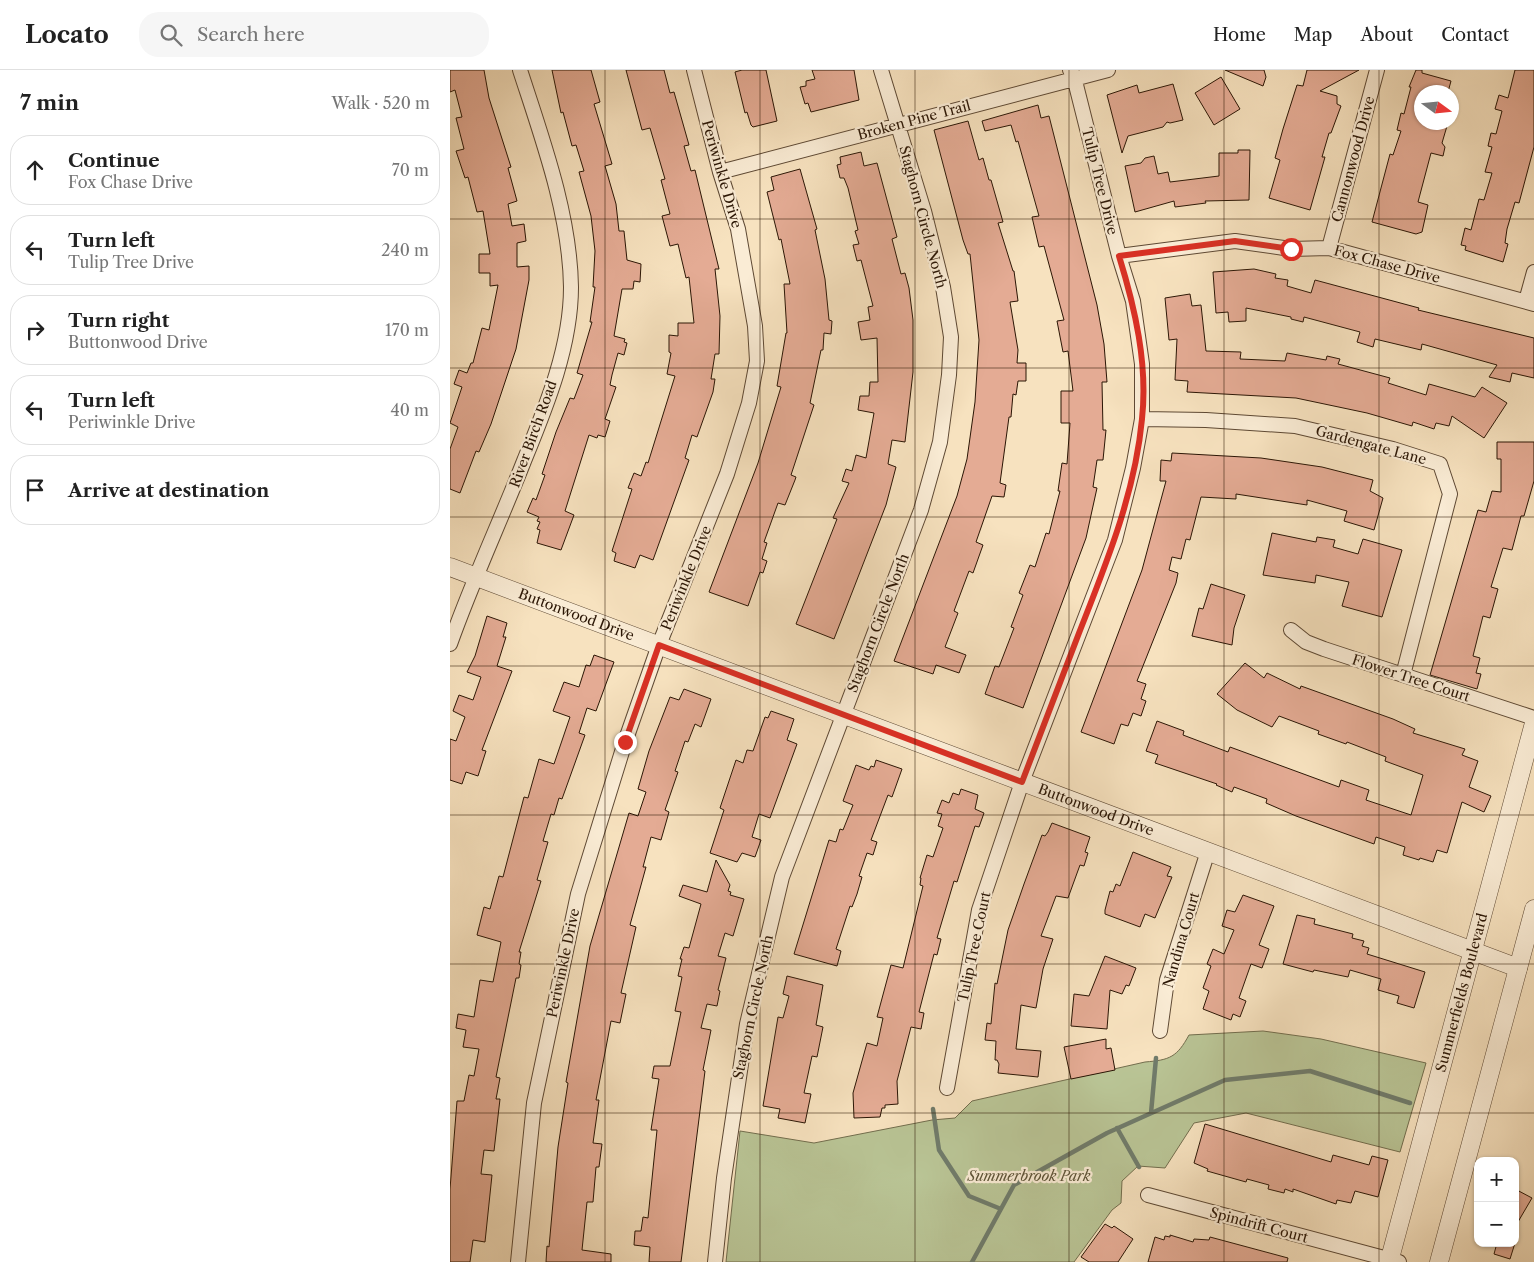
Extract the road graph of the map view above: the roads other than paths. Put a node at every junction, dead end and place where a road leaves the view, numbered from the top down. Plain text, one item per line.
1 (520, 70) edge
2 (694, 70) edge
3 (881, 70) edge
4 (1108, 70) edge
5 (1377, 70) edge
6 (1072, 74) edge
7 (898, 124) junction
8 (720, 172) junction
9 (1328, 248) junction
10 (1119, 256) junction
11 (1534, 272) edge
12 (1530, 303) edge
13 (1142, 419) junction
14 (450, 567) edge
15 (478, 577) junction
16 (1291, 630) dead end
17 (450, 644) edge
18 (659, 645) junction
19 (1403, 675) junction
20 (843, 714) junction
21 (1534, 718) edge
22 (1534, 723) edge
23 (1022, 782) junction
24 (1208, 851) junction
25 (1534, 909) edge
26 (1473, 951) junction
27 (1518, 968) junction
28 (1160, 1031) dead end
29 (947, 1088) dead end
30 (1148, 1195) dead end
31 (1393, 1261) edge
32 (518, 1262) edge
33 (716, 1262) edge
34 (1439, 1262) edge

1 - 15 street, River Birch Road
2 - 8 street, Periwinkle Drive
3 - 7 street, Staghorn Circle North
4 - 6 street, Broken Pine Trail
5 - 9 street, Cannonwood Drive
6 - 7 street, Broken Pine Trail
6 - 10 street, Tulip Tree Drive
7 - 8 street, Broken Pine Trail
7 - 20 street, Staghorn Circle North
8 - 18 street, Periwinkle Drive
9 - 10 street, Fox Chase Drive
9 - 12 street, Fox Chase Drive
10 - 13 street, Tulip Tree Drive
11 - 12 street
13 - 19 street, Gardengate Lane
13 - 23 street, Tulip Tree Drive
14 - 15 street, Buttonwood Drive
15 - 17 street, River Birch Road
15 - 18 street, Buttonwood Drive
16 - 19 street, Flower Tree Court
18 - 20 street, Buttonwood Drive
18 - 32 street, Periwinkle Drive
19 - 21 street, Flower Tree Court
20 - 23 street, Buttonwood Drive
20 - 33 street, Staghorn Circle North
22 - 26 street, Summerfields Boulevard
23 - 24 street, Buttonwood Drive
23 - 29 street, Tulip Tree Court
24 - 26 street, Buttonwood Drive
24 - 28 street, Nandina Court
25 - 27 street
26 - 27 street, Buttonwood Drive
26 - 31 street, Summerfields Boulevard
27 - 34 street
30 - 31 street, Spindrift Court

